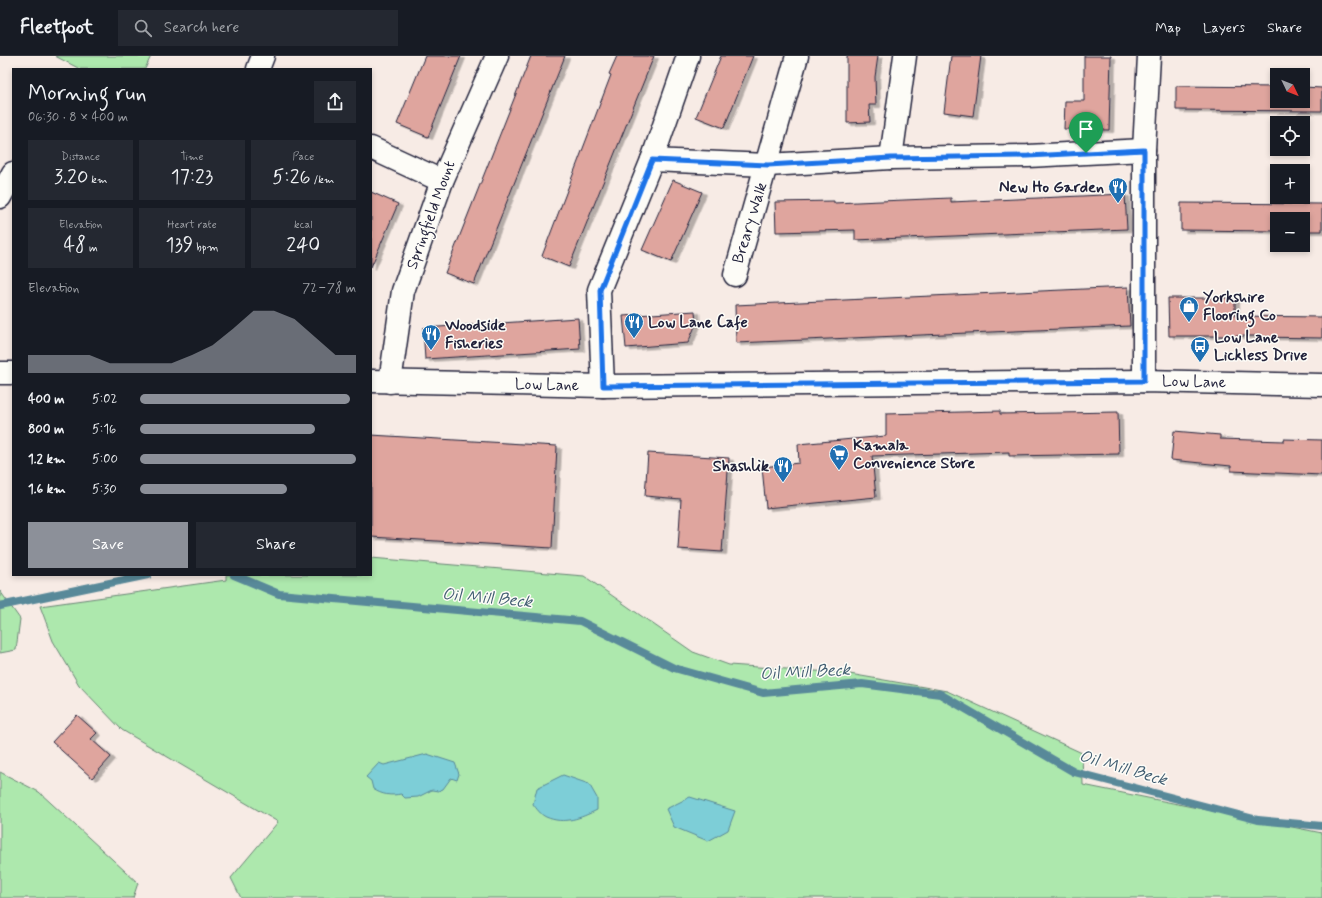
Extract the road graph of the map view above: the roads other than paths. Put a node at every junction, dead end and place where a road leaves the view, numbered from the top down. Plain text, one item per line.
1 (263, 56) edge
2 (497, 56) edge
3 (688, 56) edge
4 (798, 56) edge
5 (905, 56) edge
6 (1149, 56) edge
7 (258, 68) edge
8 (372, 148) edge
9 (1144, 150) junction
10 (891, 158) junction
11 (652, 160) junction
12 (768, 165) junction
13 (12, 175) edge
14 (442, 181) junction
15 (0, 197) edge
16 (735, 274) dead end
17 (0, 373) edge
18 (12, 373) edge
19 (1144, 381) junction
20 (381, 382) edge
21 (1322, 385) edge
22 (603, 386) junction

1 - 7 street
2 - 14 street, Springfield Mount
3 - 11 street
4 - 12 street, Breary Walk
5 - 10 street
6 - 9 street
8 - 14 street
9 - 10 street
9 - 19 street
10 - 12 street
11 - 12 street
11 - 22 street
12 - 16 street, Breary Walk
13 - 15 street
14 - 20 street, Springfield Mount
17 - 18 street
19 - 21 street, Low Lane
19 - 22 street, Low Lane
20 - 22 street, Low Lane

